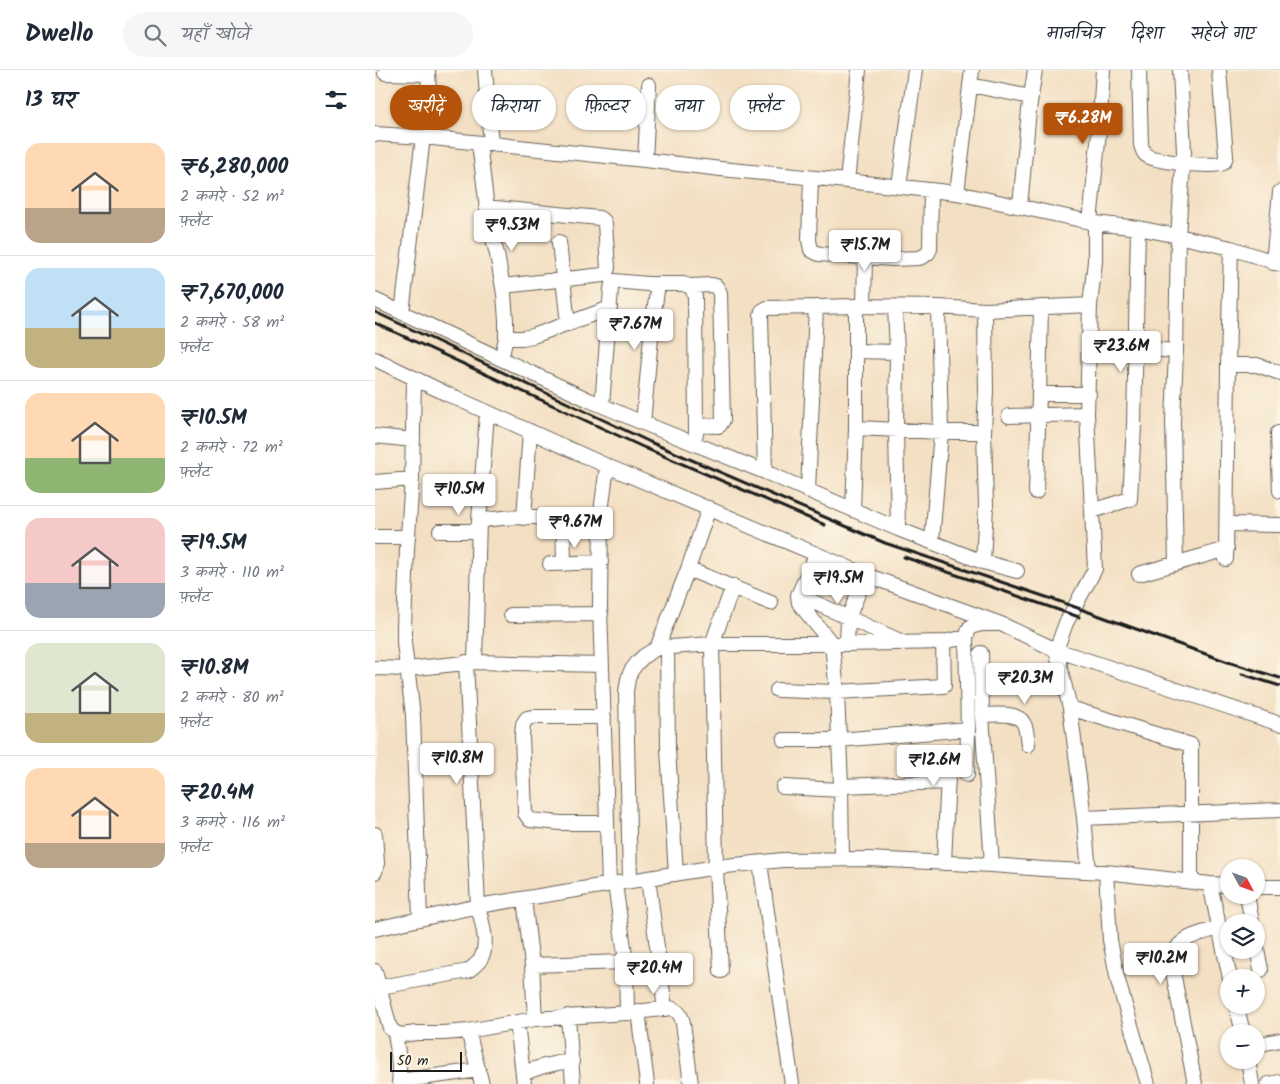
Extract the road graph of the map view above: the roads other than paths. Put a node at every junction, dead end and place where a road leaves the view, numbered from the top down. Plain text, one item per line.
1 (485, 70) edge
2 (859, 70) edge
3 (915, 70) edge
4 (972, 70) edge
5 (1035, 70) edge
6 (1103, 70) edge
7 (1139, 70) edge
8 (1180, 70) edge
9 (1219, 70) edge
10 (428, 72) edge
11 (385, 73) dead end
12 (649, 85) dead end
13 (970, 85) junction
14 (1031, 97) junction
15 (375, 134) edge
16 (427, 137) junction
17 (485, 143) junction
18 (645, 160) junction
19 (1183, 163) junction
20 (811, 178) junction
21 (847, 181) junction
22 (899, 186) junction
23 (931, 190) junction
24 (1280, 192) edge
25 (957, 193) junction
26 (1020, 206) junction
27 (486, 207) junction
28 (1092, 223) junction
29 (1138, 228) junction
30 (1178, 236) junction
31 (559, 242) dead end
32 (1231, 248) junction
33 (865, 257) junction
34 (1277, 263) edge
35 (562, 280) junction
36 (658, 284) junction
37 (503, 286) junction
38 (689, 286) junction
39 (375, 300) edge
40 (1091, 305) junction
41 (860, 306) junction
42 (816, 307) junction
43 (895, 307) junction
44 (938, 307) junction
45 (1041, 307) junction
46 (610, 308) junction
47 (985, 310) junction
48 (402, 313) junction
49 (568, 324) junction
50 (506, 338) junction
51 (1136, 348) junction
52 (1089, 349) junction
53 (856, 351) junction
54 (1176, 351) junction
55 (897, 352) junction
56 (501, 359) junction
57 (377, 362) edge
58 (1228, 365) junction
59 (1280, 373) edge
60 (414, 378) junction
61 (1039, 394) junction
62 (1089, 394) junction
63 (602, 405) junction
64 (487, 413) junction
65 (1087, 414) junction
66 (1038, 415) junction
67 (1009, 416) dead end
68 (643, 423) junction
69 (697, 426) junction
70 (857, 428) junction
71 (896, 430) junction
72 (530, 431) junction
73 (941, 432) junction
74 (984, 432) junction
75 (1278, 434) dead end
76 (375, 436) edge
77 (413, 440) junction
78 (696, 444) junction
79 (607, 466) junction
80 (765, 472) junction
81 (412, 479) junction
82 (375, 482) edge
83 (808, 491) junction
84 (1280, 491) edge
85 (1036, 492) dead end
86 (709, 508) junction
87 (853, 509) junction
88 (1092, 511) junction
89 (524, 518) junction
90 (563, 518) junction
91 (601, 518) junction
92 (1227, 524) junction
93 (1280, 525) edge
94 (479, 526) junction
95 (898, 528) junction
96 (440, 530) dead end
97 (375, 537) edge
98 (407, 537) junction
99 (932, 541) junction
100 (816, 555) junction
101 (601, 562) junction
102 (983, 562) junction
103 (1176, 563) junction
104 (688, 569) junction
105 (1017, 571) dead end
106 (1139, 574) dead end
107 (866, 575) junction
108 (733, 586) junction
109 (798, 595) junction
110 (771, 603) dead end
111 (601, 614) junction
112 (511, 615) dead end
113 (848, 618) junction
114 (1001, 624) junction
115 (966, 637) junction
116 (943, 642) junction
117 (903, 643) junction
118 (712, 644) junction
119 (833, 644) junction
120 (847, 644) junction
121 (662, 647) junction
122 (1056, 650) junction
123 (981, 653) dead end
124 (470, 662) junction
125 (602, 665) junction
126 (375, 668) edge
127 (407, 669) junction
128 (777, 690) dead end
129 (837, 692) junction
130 (1069, 708) junction
131 (982, 715) junction
132 (603, 717) junction
133 (1280, 724) edge
134 (968, 729) junction
135 (784, 740) dead end
136 (839, 740) junction
137 (1028, 745) dead end
138 (967, 752) junction
139 (967, 775) dead end
140 (948, 782) junction
141 (783, 788) dead end
142 (841, 788) junction
143 (1280, 810) edge
144 (1191, 813) junction
145 (1084, 818) junction
146 (607, 823) junction
147 (375, 834) edge
148 (842, 859) junction
149 (944, 863) junction
150 (760, 864) junction
151 (993, 865) junction
152 (716, 867) junction
153 (1089, 871) junction
154 (375, 872) edge
155 (1106, 872) junction
156 (676, 874) junction
157 (648, 878) junction
158 (630, 882) junction
159 (1191, 882) junction
160 (612, 884) junction
161 (1210, 884) junction
162 (1220, 885) edge
163 (1265, 887) edge
164 (1280, 887) edge
165 (524, 899) junction
166 (478, 906) junction
167 (420, 919) junction
168 (1219, 928) junction
169 (375, 929) edge
170 (626, 962) junction
171 (531, 965) junction
172 (1228, 969) edge
173 (375, 971) edge
174 (721, 971) dead end
175 (377, 987) edge
176 (665, 1009) junction
177 (633, 1012) junction
178 (568, 1016) junction
179 (535, 1018) junction
180 (517, 1022) junction
181 (468, 1030) junction
182 (395, 1034) junction
183 (1280, 1040) edge
184 (1265, 1043) edge
185 (572, 1061) junction
186 (1250, 1069) edge
187 (479, 1070) junction
188 (523, 1079) edge
189 (400, 1082) edge
190 (1280, 1082) edge
191 (483, 1084) edge
192 (573, 1084) edge
193 (647, 1084) edge
194 (691, 1084) edge
195 (792, 1084) edge
196 (1148, 1084) edge
197 (1195, 1084) edge
198 (1252, 1084) edge
199 (1269, 1084) edge

1 - 17 street
2 - 21 street
3 - 22 street
4 - 13 street
5 - 14 street
6 - 28 street
7 - 19 street
8 - 19 street
9 - 19 street
10 - 11 street
10 - 16 street
12 - 18 street
13 - 14 street
13 - 25 street
14 - 26 street
15 - 16 street
16 - 17 street
16 - 48 street
17 - 18 street
17 - 27 street
18 - 20 street
19 - 30 street
20 - 21 street
20 - 33 street
21 - 22 street
22 - 23 street
23 - 25 street
23 - 33 street
24 - 34 street
25 - 26 street
26 - 28 street
27 - 35 street
27 - 37 street
28 - 29 street
28 - 40 street
29 - 30 street
29 - 51 street
30 - 32 street
30 - 54 street
31 - 35 street
32 - 34 street
32 - 58 street
33 - 41 street
35 - 37 street
35 - 49 street
36 - 38 street
36 - 46 street
36 - 68 street
37 - 50 street
38 - 69 street
38 - 69 street
39 - 48 street
40 - 45 street
40 - 52 street
41 - 42 street
41 - 43 street
41 - 53 street
42 - 80 street
42 - 83 street
43 - 44 street
43 - 55 street
44 - 47 street
44 - 73 street
45 - 47 street
45 - 61 street
46 - 49 street
46 - 63 street
47 - 74 street
48 - 56 street
49 - 50 street
50 - 56 street
51 - 52 street
51 - 54 street
51 - 88 street
52 - 62 street
53 - 55 street
53 - 70 street
54 - 103 street
55 - 71 street
56 - 63 street
57 - 60 street
58 - 59 street
58 - 92 street
60 - 64 street
60 - 77 street
61 - 62 street
61 - 66 street
62 - 65 street
63 - 68 street
64 - 72 street
64 - 94 street
65 - 66 street
65 - 88 street
66 - 67 street
66 - 85 street
68 - 78 street
69 - 78 street
70 - 71 street
70 - 87 street
71 - 73 street
71 - 95 street
72 - 79 street
72 - 89 street
73 - 74 street
73 - 99 street
74 - 102 street
75 - 84 street
76 - 77 street
77 - 81 street
78 - 80 street
79 - 86 street
79 - 91 street
80 - 83 street
81 - 82 street
81 - 98 street
83 - 87 street
86 - 100 street
86 - 104 street
87 - 95 street
88 - 122 street
89 - 90 street
89 - 94 street
90 - 91 street
90 - 101 street
91 - 101 street
92 - 93 street
92 - 103 street
94 - 96 street
94 - 124 street
95 - 99 street
97 - 98 street
98 - 127 street
99 - 102 street
100 - 107 street
100 - 109 street
101 - 111 street
102 - 105 street
103 - 106 street
104 - 108 street
104 - 121 street
107 - 113 street
107 - 114 street
108 - 110 street
108 - 118 street
109 - 113 street
109 - 119 street
111 - 112 street
111 - 125 street
113 - 117 street
113 - 120 street
114 - 115 street
114 - 122 street
115 - 116 street
115 - 134 street
116 - 117 street
116 - 129 street
117 - 120 street
118 - 119 street
118 - 121 street
118 - 152 street
119 - 120 street
119 - 129 street
121 - 156 street
121 - 158 street
122 - 130 street
122 - 133 street
123 - 131 street
124 - 125 street
124 - 127 street
124 - 166 street
125 - 132 street
126 - 127 street
127 - 167 street
128 - 129 street
129 - 136 street
130 - 144 street
130 - 145 street
131 - 137 street
131 - 151 street
132 - 146 street
132 - 146 street
134 - 136 street
134 - 138 street
135 - 136 street
136 - 142 street
138 - 139 street
138 - 140 street
140 - 142 street
140 - 149 street
141 - 142 street
142 - 148 street
143 - 144 street
144 - 145 street
144 - 159 street
145 - 153 street
146 - 160 street
147 - 154 street
148 - 149 street
148 - 150 street
149 - 151 street
150 - 152 street
150 - 195 street
151 - 153 street
152 - 156 street
152 - 174 street
153 - 155 street
155 - 159 street
155 - 196 street
156 - 157 street
157 - 158 street
157 - 176 street
158 - 160 street
159 - 161 street
160 - 165 street
160 - 170 street
161 - 162 street
161 - 168 street
163 - 164 street
165 - 166 street
165 - 171 street
166 - 167 street
166 - 175 street
167 - 169 street
168 - 172 street
168 - 197 street
170 - 171 street
170 - 177 street
171 - 179 street
173 - 175 street
175 - 182 street
176 - 177 street
176 - 194 street
177 - 178 street
177 - 193 street
178 - 179 street
178 - 185 street
179 - 180 street
180 - 181 street
180 - 188 street
181 - 182 street
181 - 187 street
182 - 189 street
183 - 184 street
185 - 188 street
185 - 192 street
186 - 198 street
187 - 189 street
187 - 191 street
190 - 199 street

